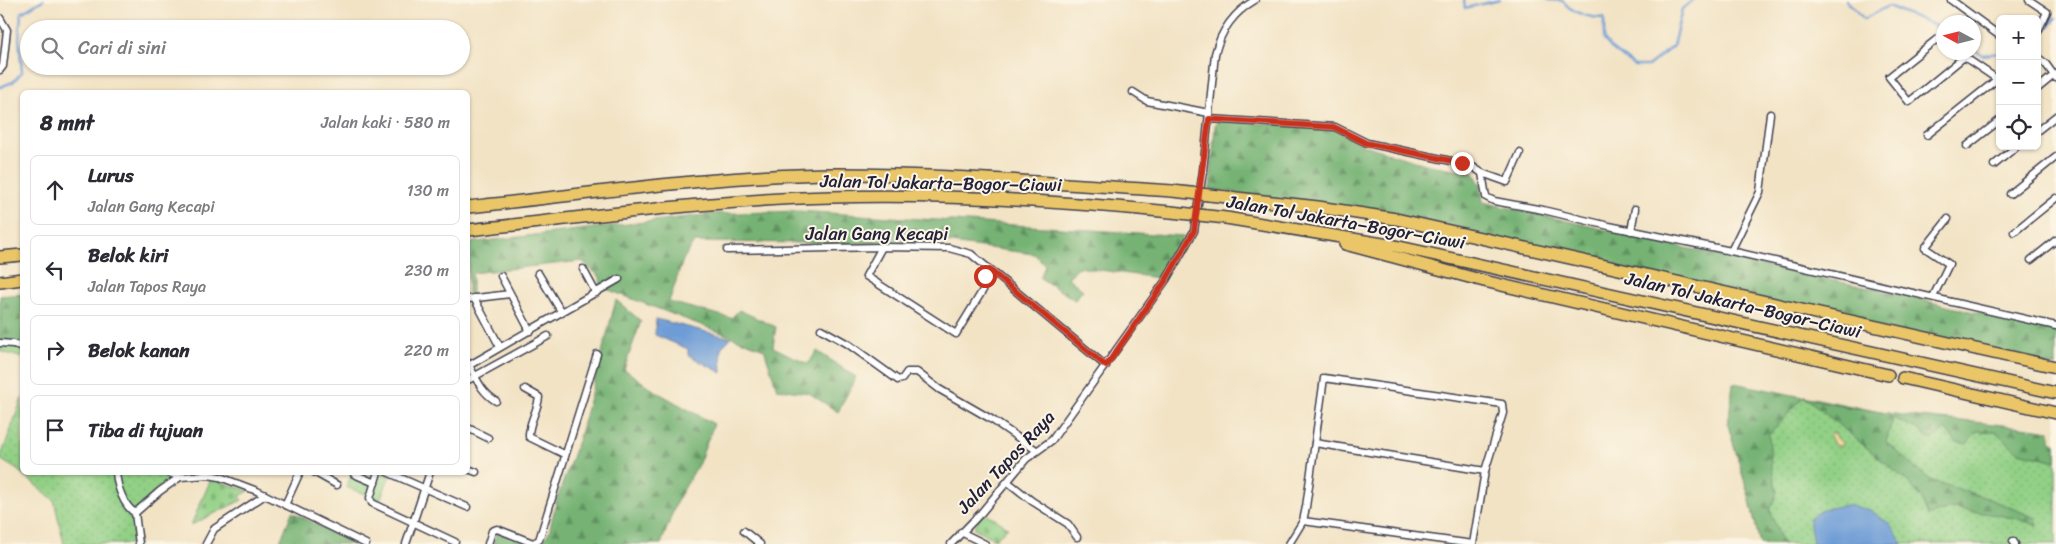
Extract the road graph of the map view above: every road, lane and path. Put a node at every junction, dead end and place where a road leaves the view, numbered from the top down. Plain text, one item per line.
1 (1255, 0) edge
2 (1951, 0) edge
3 (2029, 0) edge
4 (0, 18) edge
5 (2041, 25) edge
6 (1996, 33) edge
7 (1936, 40) edge
8 (1960, 60) edge
9 (1969, 60) edge
10 (2041, 60) edge
11 (0, 70) edge
12 (1996, 76) edge
13 (2055, 76) edge
14 (1996, 80) edge
15 (2041, 86) edge
16 (1133, 92) dead end
17 (1770, 114) dead end
18 (1209, 116) junction
19 (2056, 116) edge
20 (1996, 123) edge
21 (2041, 128) edge
22 (1927, 135) dead end
23 (1967, 146) dead end
24 (2013, 150) edge
25 (1520, 154) dead end
26 (2056, 157) edge
27 (1994, 165) dead end
28 (1482, 173) junction
29 (2010, 194) dead end
30 (2056, 198) edge
31 (470, 207) edge
32 (1635, 209) dead end
33 (1948, 219) dead end
34 (1247, 221) junction
35 (470, 230) edge
36 (1632, 231) junction
37 (2014, 232) dead end
38 (2056, 240) edge
39 (882, 247) junction
40 (727, 250) dead end
41 (1731, 251) junction
42 (20, 255) edge
43 (0, 257) edge
44 (2032, 260) dead end
45 (583, 269) dead end
46 (990, 270) junction
47 (538, 273) dead end
48 (501, 276) dead end
49 (20, 279) edge
50 (619, 279) dead end
51 (0, 282) edge
52 (596, 293) junction
53 (510, 294) junction
54 (1933, 297) junction
55 (471, 299) edge
56 (562, 313) junction
57 (2056, 326) edge
58 (821, 329) dead end
59 (530, 330) junction
60 (548, 336) dead end
61 (0, 343) edge
62 (20, 346) edge
63 (500, 347) junction
64 (596, 354) dead end
65 (470, 364) edge
66 (1106, 366) junction
67 (2056, 367) edge
68 (470, 368) edge
69 (1888, 375) dead end
70 (475, 376) junction
71 (1903, 378) dead end
72 (470, 379) edge
73 (525, 389) dead end
74 (2056, 393) edge
75 (496, 402) dead end
76 (2056, 413) edge
77 (470, 429) edge
78 (488, 438) dead end
79 (1315, 443) junction
80 (1036, 450) junction
81 (564, 454) junction
82 (470, 470) edge
83 (1485, 471) junction
84 (476, 472) dead end
85 (117, 475) edge
86 (174, 475) edge
87 (299, 475) edge
88 (319, 475) edge
89 (356, 475) edge
90 (377, 475) edge
91 (394, 475) edge
92 (429, 475) edge
93 (180, 477) junction
94 (1008, 482) junction
95 (375, 483) junction
96 (337, 485) dead end
97 (425, 489) junction
98 (265, 495) junction
99 (285, 505) junction
100 (467, 507) dead end
101 (135, 513) junction
102 (1303, 521) junction
103 (414, 523) junction
104 (744, 531) dead end
105 (961, 532) junction
106 (1077, 537) dead end
107 (456, 542) dead end
108 (139, 544) edge
109 (206, 544) edge
110 (366, 544) edge
111 (406, 544) edge
112 (488, 544) edge
113 (760, 544) edge
114 (952, 544) edge
115 (985, 544) edge
116 (1289, 544) edge
117 (1473, 544) edge

1 - 18 street, Jalan Tapos Raya
2 - 6 street
3 - 5 street
4 - 11 street
7 - 8 street
9 - 12 street
10 - 13 street
13 - 15 street
14 - 22 street
16 - 18 street
17 - 41 street
18 - 28 street
18 - 66 street, Jalan Tapos Raya
19 - 21 street
20 - 23 street
24 - 27 street
25 - 28 street
26 - 29 street
28 - 36 street
30 - 37 street
31 - 67 highway, Jalan Tol Jakarta–Bogor–Ciawi, bridge
32 - 36 street
33 - 54 street
34 - 35 highway, Jalan Tol Jakarta–Bogor–Ciawi, bridge
34 - 69 highway
34 - 74 highway, Jalan Tol Jakarta–Bogor–Ciawi
36 - 41 street
38 - 44 street
39 - 40 street, Jalan Gang Kecapi
39 - 46 street, Jalan Gang Kecapi
39 - 46 street
41 - 54 street
42 - 43 highway
45 - 52 street
46 - 66 street, Jalan Gang Kecapi
47 - 56 street
48 - 53 street
49 - 51 highway
50 - 52 street
52 - 56 street
53 - 55 street
53 - 59 street
54 - 57 street
55 - 63 street
56 - 59 street
58 - 80 street
59 - 63 street
60 - 70 street
61 - 62 street
63 - 65 street
64 - 81 street
66 - 80 street, Jalan Tapos Raya
68 - 70 street
70 - 72 street
70 - 75 street
71 - 76 highway
73 - 81 street
77 - 78 street
79 - 83 street
79 - 83 street
79 - 102 street
80 - 94 street, Jalan Tapos Raya
81 - 112 street
82 - 84 street
83 - 117 street
85 - 101 street
86 - 93 street
87 - 99 street
88 - 96 street
89 - 95 street
90 - 95 street
91 - 97 street
92 - 97 street
93 - 98 street
93 - 101 street
94 - 105 street, Jalan Tapos Raya
94 - 106 street
95 - 103 street
97 - 100 street
97 - 103 street
98 - 99 street
98 - 109 street
99 - 110 street
101 - 108 street
102 - 116 street
102 - 117 street
103 - 107 street
103 - 111 street
104 - 113 street
105 - 114 street, Jalan Tapos Raya
105 - 115 street

